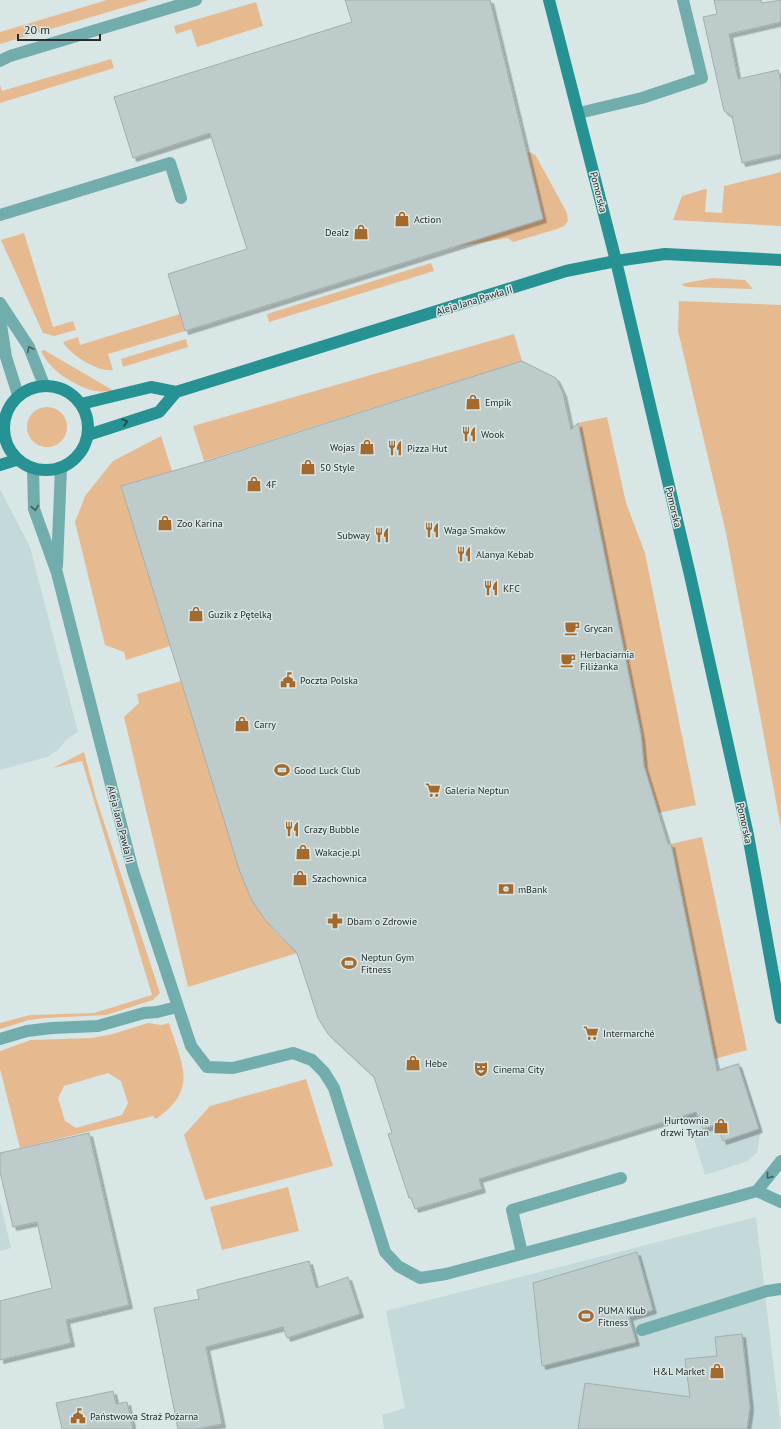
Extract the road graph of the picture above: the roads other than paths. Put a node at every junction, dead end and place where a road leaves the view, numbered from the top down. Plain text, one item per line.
1 (196, 0) edge
2 (549, 0) edge
3 (683, 0) edge
4 (0, 61) edge
5 (579, 113) junction
6 (181, 198) dead end
7 (0, 215) edge
8 (781, 260) edge
9 (616, 261) junction
10 (0, 303) edge
11 (0, 318) edge
12 (44, 385) junction
13 (176, 392) junction
14 (18, 396) junction
15 (81, 404) junction
16 (1, 431) edge
17 (88, 435) junction
18 (16, 460) junction
19 (0, 465) edge
20 (61, 468) junction
21 (33, 469) junction
22 (57, 573) junction
23 (177, 1007) junction
24 (781, 1018) edge
25 (0, 1039) edge
26 (781, 1161) edge
27 (621, 1178) dead end
28 (757, 1191) junction
29 (781, 1202) edge
30 (522, 1253) junction
31 (781, 1289) edge
32 (642, 1330) dead end

1 - 4 street
2 - 5 street, Pomorska
3 - 5 street
5 - 9 street, Pomorska
6 - 7 street
8 - 9 street, Aleja Jana Pawła II
9 - 13 street, Aleja Jana Pawła II
9 - 24 street, Pomorska
12 -> 10 street
11 - 14 street
12 - 14 street
12 - 15 street
13 - 15 street, Aleja Jana Pawła II
17 -> 13 street
14 - 16 street
15 - 17 street
16 - 18 street
17 - 20 street
18 - 19 street
18 - 21 street
20 - 21 street
20 - 22 street, Aleja Jana Pawła II
21 -> 22 street, Aleja Jana Pawła II
22 - 23 street, Aleja Jana Pawła II
23 - 25 street
23 - 30 street, Aleja Jana Pawła II
26 -> 28 street
27 - 30 street
28 - 29 street
28 - 30 street
31 - 32 street

